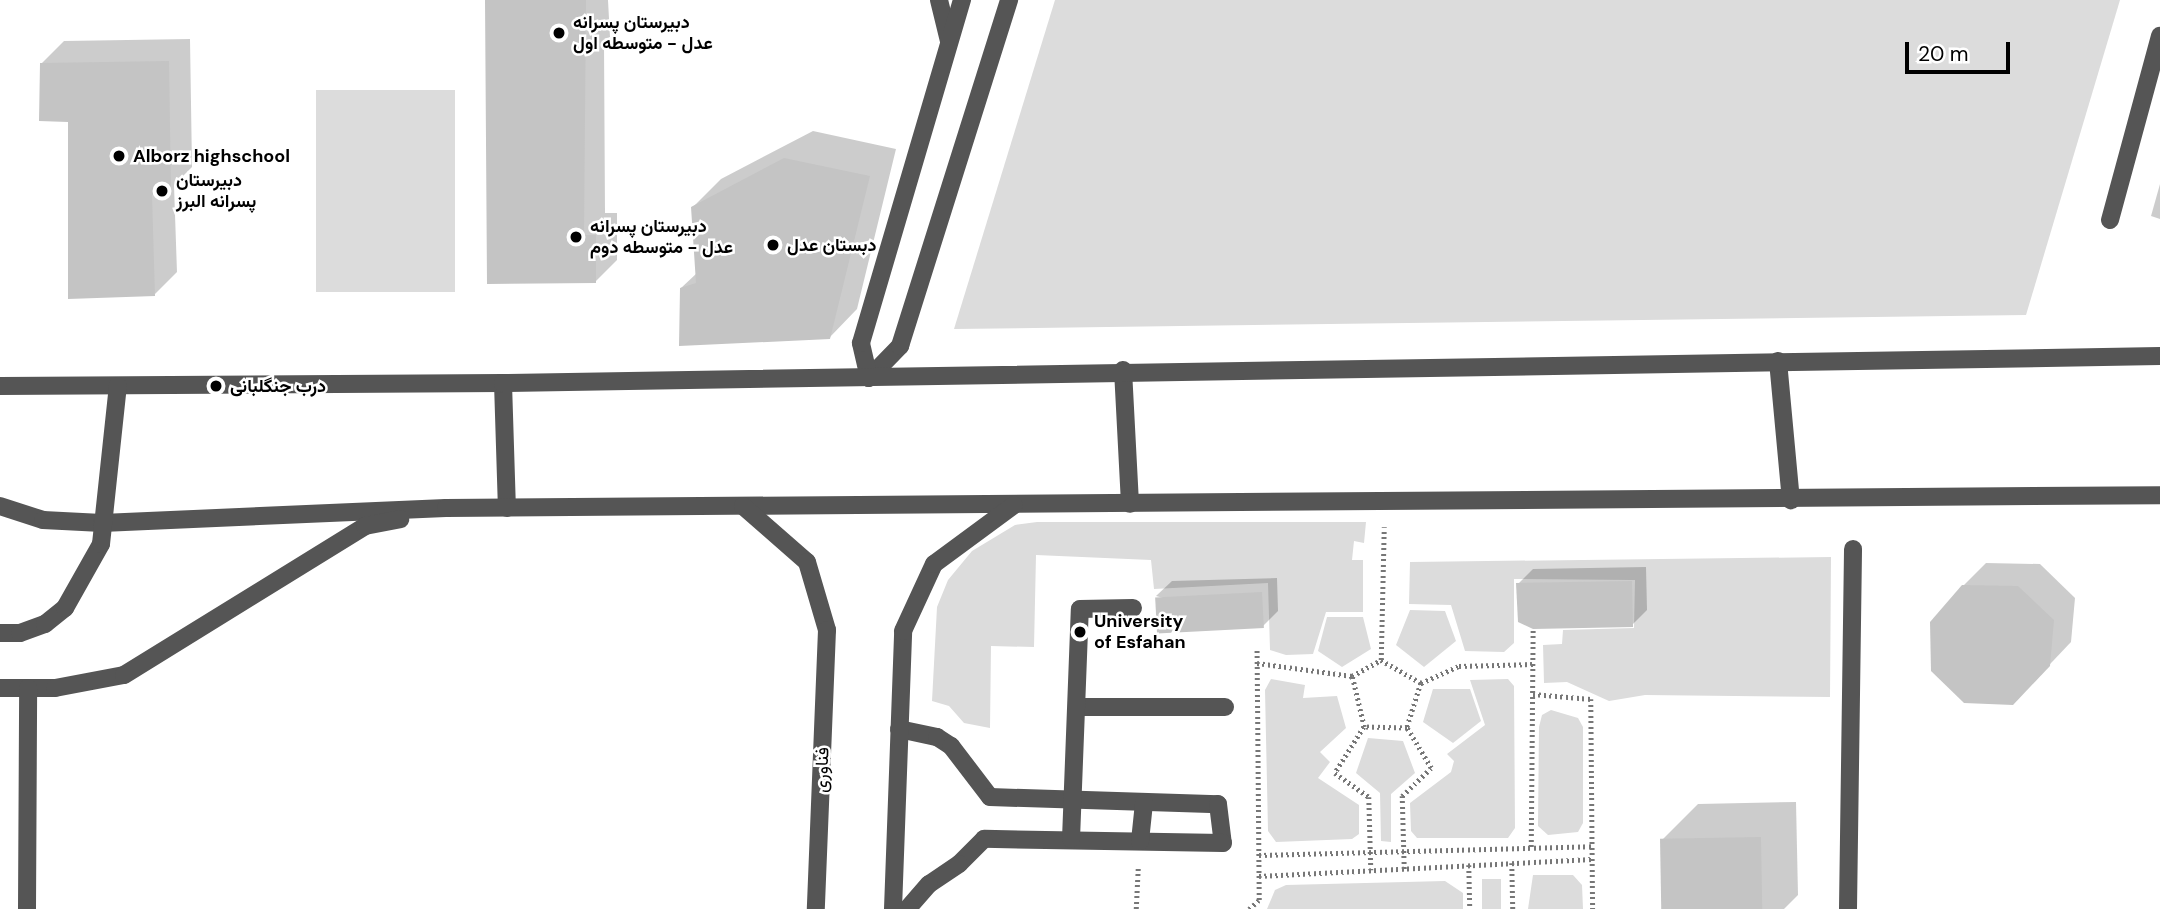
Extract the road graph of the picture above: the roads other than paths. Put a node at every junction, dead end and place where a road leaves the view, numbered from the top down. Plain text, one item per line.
1 (939, 0) edge
2 (962, 0) edge
3 (1009, 0) edge
4 (2160, 36) edge
5 (949, 42) junction
6 (2110, 220) dead end
7 (2160, 356) edge
8 (1778, 361) junction
9 (1123, 370) junction
10 (869, 378) junction
11 (503, 383) junction
12 (0, 386) edge
13 (118, 386) junction
14 (2160, 495) edge
15 (1791, 500) junction
16 (1130, 504) junction
17 (1014, 505) junction
18 (0, 506) edge
19 (743, 506) junction
20 (507, 508) junction
21 (446, 509) junction
22 (102, 523) junction
23 (1853, 549) dead end
24 (1133, 608) dead end
25 (0, 634) edge
26 (0, 688) edge
27 (27, 688) junction
28 (1077, 707) junction
29 (1225, 708) dead end
30 (899, 729) junction
31 (1075, 800) junction
32 (1144, 802) junction
33 (1071, 839) junction
34 (1140, 841) junction
35 (27, 909) edge
36 (816, 909) edge
37 (893, 909) edge
38 (907, 909) edge
39 (1848, 909) edge

1 - 5 lane
2 - 5 lane
3 - 10 lane
4 - 6 lane
5 - 10 lane
7 - 8 lane
8 - 9 lane
8 - 15 lane
9 - 10 lane
9 - 16 lane
10 - 11 lane
11 - 13 lane
11 - 20 lane
12 - 13 lane
13 - 22 lane
14 - 15 lane
15 - 16 lane
16 - 17 lane
17 - 19 lane
17 - 30 lane
18 - 22 lane
19 - 20 lane
19 - 36 lane, فناوری
20 - 21 lane
21 - 22 lane
21 - 27 lane
22 - 25 lane
23 - 39 lane
24 - 28 lane
26 - 27 lane
27 - 35 lane
28 - 29 lane
28 - 31 lane
30 - 31 lane
30 - 37 lane
31 - 32 lane
31 - 33 lane
32 - 34 lane
32 - 34 lane
33 - 34 lane
33 - 38 lane

